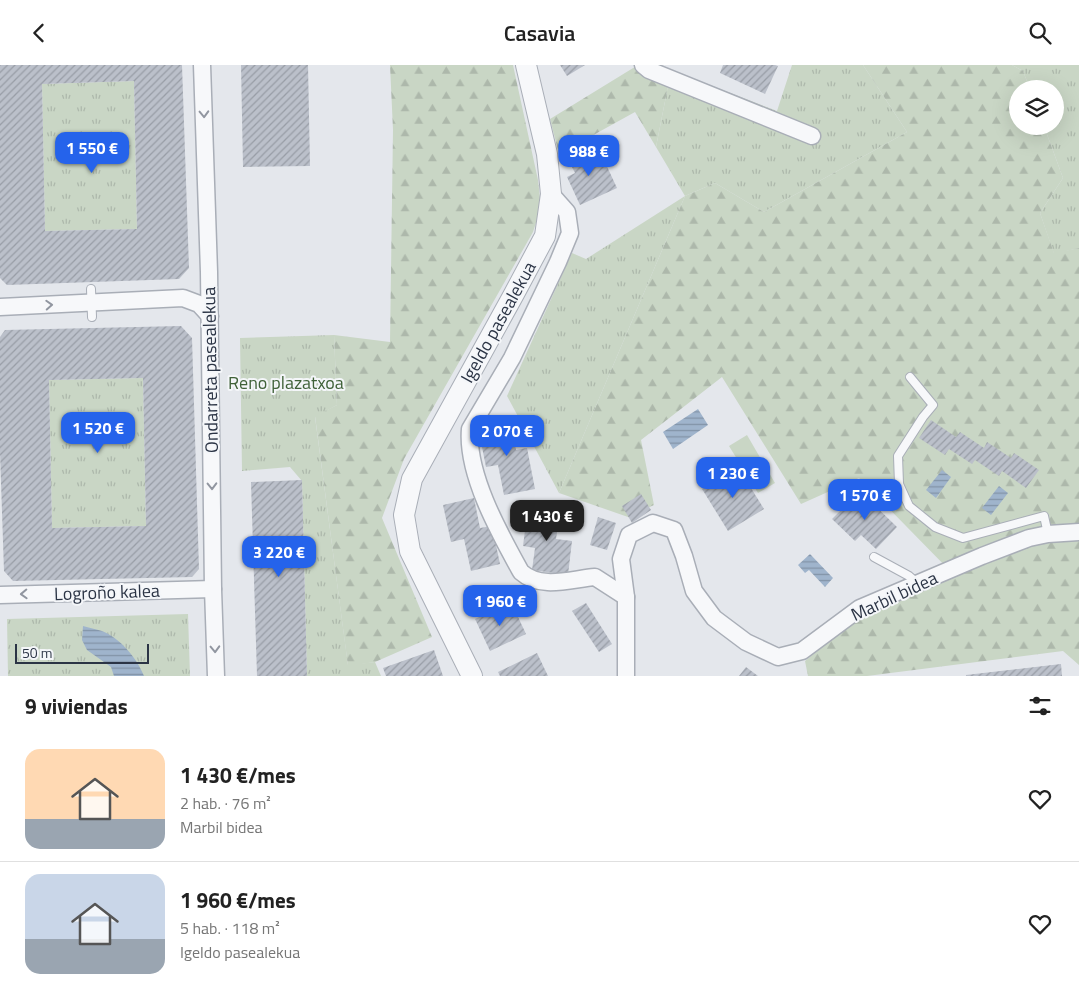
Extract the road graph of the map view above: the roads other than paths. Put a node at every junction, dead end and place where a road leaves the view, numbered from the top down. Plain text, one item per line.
1 (202, 65) edge
2 (526, 65) edge
3 (642, 65) edge
4 (812, 136) dead end
5 (551, 193) junction
6 (0, 307) edge
7 (210, 316) junction
8 (910, 377) dead end
9 (1079, 532) edge
10 (1048, 534) junction
11 (874, 557) dead end
12 (917, 583) junction
13 (213, 589) junction
14 (0, 595) edge
15 (626, 597) junction
16 (216, 676) edge
17 (472, 676) edge
18 (626, 676) edge

1 -> 7 street, Ondarreta pasealekua
2 - 5 street, Igeldo pasealekua
3 - 4 street
5 - 15 street
5 - 17 street, Igeldo pasealekua
6 -> 7 street
7 -> 13 street, Ondarreta pasealekua
8 - 10 lane
9 - 10 street, Marbil bidea
10 - 12 street, Marbil bidea
11 - 12 lane
12 - 15 street, Marbil bidea
13 -> 14 street, Logroño kalea
13 -> 16 street, Ondarreta pasealekua
15 - 18 street, Marbil bidea

